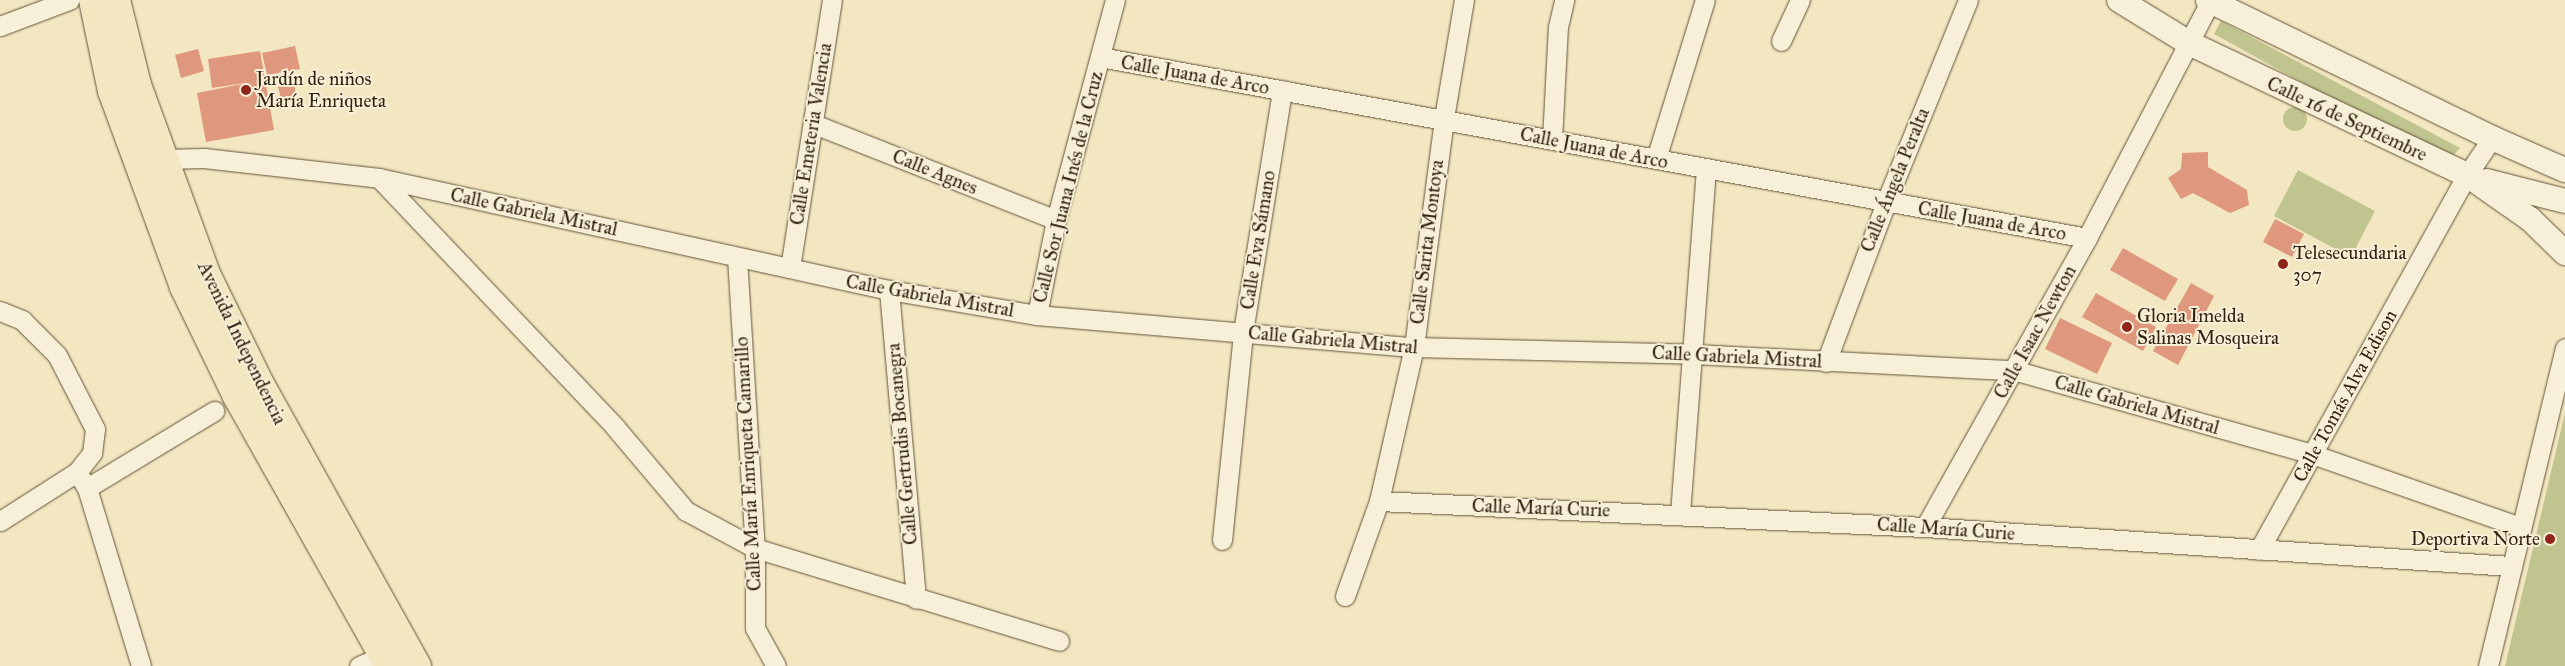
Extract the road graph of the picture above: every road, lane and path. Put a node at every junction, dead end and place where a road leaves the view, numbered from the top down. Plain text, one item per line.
1 (69, 0) edge
2 (93, 0) edge
3 (116, 0) edge
4 (832, 0) edge
5 (1115, 0) edge
6 (1464, 0) edge
7 (1564, 0) edge
8 (1705, 0) edge
9 (1800, 0) edge
10 (1968, 0) edge
11 (2210, 0) edge
12 (2129, 3) edge
13 (0, 26) edge
14 (1780, 40) dead end
15 (2188, 43) junction
16 (1100, 57) junction
17 (1282, 90) junction
18 (1444, 118) junction
19 (814, 124) junction
20 (2492, 138) junction
21 (1552, 140) junction
22 (1656, 159) junction
23 (151, 163) junction
24 (1706, 170) junction
25 (2565, 170) edge
26 (2467, 175) junction
27 (379, 178) junction
28 (2565, 201) edge
29 (1886, 202) junction
30 (1056, 220) junction
31 (2087, 238) junction
32 (2565, 253) edge
33 (737, 257) junction
34 (790, 268) junction
35 (889, 290) junction
36 (0, 311) edge
37 (1037, 315) junction
38 (1243, 332) junction
39 (1414, 347) junction
40 (2565, 348) edge
41 (1693, 354) junction
42 (1826, 362) junction
43 (2013, 370) junction
44 (214, 411) dead end
45 (2312, 454) junction
46 (77, 472) junction
47 (87, 488) junction
48 (1380, 501) junction
49 (1680, 514) junction
50 (0, 521) edge
51 (2520, 527) junction
52 (1925, 528) junction
53 (1222, 540) dead end
54 (755, 548) junction
55 (2258, 550) junction
56 (2511, 566) junction
57 (1345, 596) dead end
58 (916, 599) junction
59 (1059, 641) dead end
60 (377, 663) edge
61 (141, 666) edge
62 (417, 666) edge
63 (776, 666) edge
64 (2488, 666) edge

1 - 13 street
2 - 23 main road, Avenida Independencia
3 - 23 main road, Avenida Independencia
4 - 19 street, Calle Emeteria Valencia
5 - 16 street, Calle Sor Juana Inés de la Cruz
6 - 18 street, Calle Sarita Montoya
7 - 21 street
8 - 22 street
9 - 14 street
10 - 29 street, Calle Ángela Peralta
11 - 15 street, Calle Isaac Newton
11 - 20 street
12 - 15 street, Calle 16 de Septiembre
15 - 26 street, Calle 16 de Septiembre
15 - 31 street, Calle Isaac Newton
16 - 17 street, Calle Juana de Arco
16 - 30 street, Calle Sor Juana Inés de la Cruz
17 - 18 street, Calle Juana de Arco
17 - 38 street, Calle Eva Sámano
18 - 21 street, Calle Juana de Arco
18 - 39 street, Calle Sarita Montoya
19 - 30 street, Calle Agnes
19 - 34 street, Calle Emeteria Valencia
20 - 25 street
20 - 26 street, Calle Tomás Alva Edison
21 - 22 street, Calle Juana de Arco
22 - 24 street, Calle Juana de Arco
23 - 27 street, Calle Gabriela Mistral
23 - 60 main road, Avenida Independencia
23 - 62 main road, Avenida Independencia
24 - 29 street, Calle Juana de Arco
24 - 41 street
26 - 28 street
26 - 32 street, Calle 16 de Septiembre
26 - 45 street, Calle Tomás Alva Edison
27 - 33 street, Calle Gabriela Mistral
27 - 54 street
29 - 31 street, Calle Juana de Arco
29 - 42 street, Calle Ángela Peralta
30 - 37 street, Calle Sor Juana Inés de la Cruz
31 - 43 street, Calle Isaac Newton
33 - 34 street, Calle Gabriela Mistral
33 - 54 street, Calle María Enriqueta Camarillo
34 - 35 street, Calle Gabriela Mistral
35 - 37 street, Calle Gabriela Mistral
35 - 58 street, Calle Gertrudis Bocanegra
36 - 46 street
37 - 38 street, Calle Gabriela Mistral
38 - 39 street, Calle Gabriela Mistral
38 - 53 street, Calle Eva Sámano
39 - 41 street, Calle Gabriela Mistral
39 - 48 street, Calle Sarita Montoya
40 - 51 street
41 - 42 street, Calle Gabriela Mistral
41 - 49 street
42 - 43 street, Calle Gabriela Mistral
43 - 45 street, Calle Gabriela Mistral
43 - 52 street, Calle Isaac Newton
44 - 47 street
45 - 51 street, Calle Gabriela Mistral
45 - 55 street, Calle Tomás Alva Edison
46 - 47 street
46 - 50 street
47 - 61 street
48 - 49 street, Calle María Curie
48 - 57 street, Calle Sarita Montoya
49 - 52 street, Calle María Curie
51 - 56 street
52 - 55 street, Calle María Curie
54 - 58 street
54 - 63 street, Calle María Enriqueta Camarillo
55 - 56 street, Calle María Curie
56 - 64 street
58 - 59 street

